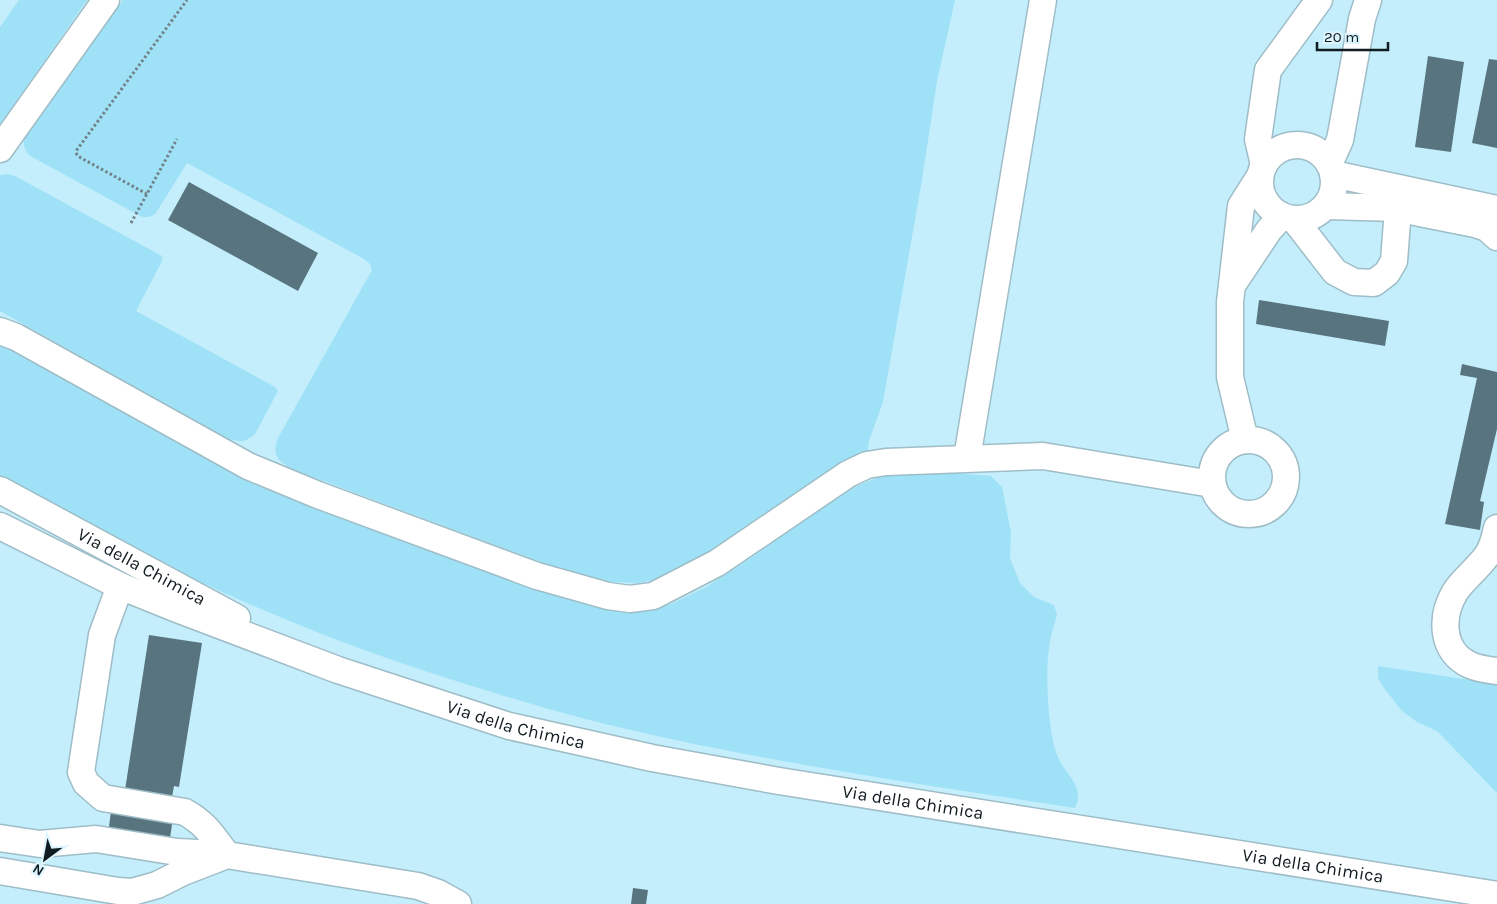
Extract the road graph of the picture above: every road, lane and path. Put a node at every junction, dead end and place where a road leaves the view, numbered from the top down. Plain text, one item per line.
1 (106, 0) edge
2 (187, 0) edge
3 (1043, 0) edge
4 (1319, 0) edge
5 (1368, 0) edge
6 (176, 138) dead end
7 (0, 149) edge
8 (1331, 169) junction
9 (1262, 170) junction
10 (147, 194) junction
11 (1397, 198) junction
12 (1326, 206) junction
13 (1497, 209) edge
14 (1288, 218) junction
15 (131, 223) dead end
16 (1497, 238) edge
17 (1233, 283) junction
18 (5, 331) edge
19 (1245, 440) junction
20 (967, 458) junction
21 (1212, 484) junction
22 (0, 490) edge
23 (0, 510) edge
24 (0, 526) edge
25 (1497, 528) edge
26 (120, 586) junction
27 (229, 613) junction
28 (338, 670) junction
29 (1497, 671) edge
30 (0, 838) edge
31 (227, 855) junction
32 (0, 871) edge
33 (155, 894) edge
34 (1497, 895) edge
35 (458, 904) edge

1 - 7 lane
2 - 10 path
3 - 20 lane
4 - 9 lane
5 - 8 lane
6 - 10 path
8 - 9 lane
8 - 11 lane
8 - 12 lane
9 - 14 lane
9 - 17 lane
10 - 15 path
11 - 12 lane
11 - 13 lane
11 - 14 lane
11 - 16 lane
12 - 14 lane
14 - 17 lane
17 - 19 lane
18 - 20 lane
19 - 21 lane
19 - 21 lane
20 - 21 lane
22 - 27 lane, Via della Chimica
23 - 27 lane
24 - 26 lane, Via della Chimica
25 - 29 lane
26 - 28 lane, Via della Chimica
26 - 31 lane
27 - 28 lane, Via della Chimica
28 - 34 lane, Via della Chimica
30 - 31 lane
31 - 33 lane
31 - 35 lane
32 - 33 lane

